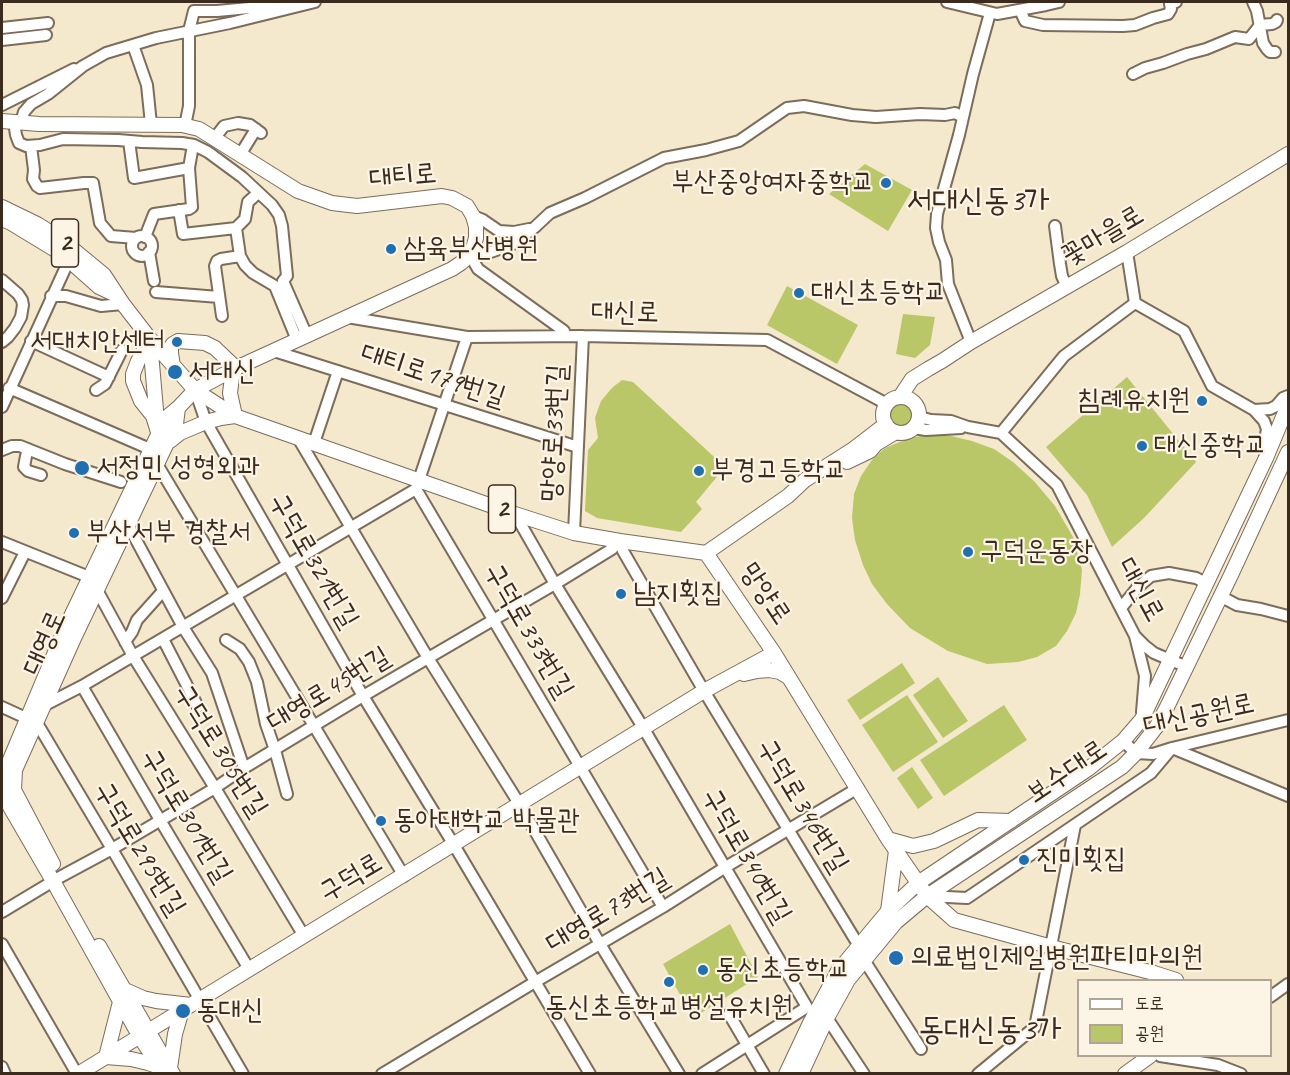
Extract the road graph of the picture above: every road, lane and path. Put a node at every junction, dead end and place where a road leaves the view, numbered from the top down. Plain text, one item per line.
1 (290, 2) edge
2 (315, 2) edge
3 (947, 2) edge
4 (1059, 2) edge
5 (1176, 2) edge
6 (1253, 2) edge
7 (1020, 10) junction
8 (990, 13) junction
9 (1160, 17) junction
10 (1174, 18) dead end
11 (1277, 20) dead end
12 (48, 23) dead end
13 (1260, 25) junction
14 (2, 28) edge
15 (189, 31) junction
16 (46, 35) dead end
17 (2, 40) edge
18 (133, 45) junction
19 (1275, 52) dead end
20 (83, 66) junction
21 (1133, 74) dead end
22 (2, 105) edge
23 (963, 117) junction
24 (12, 122) edge
25 (151, 124) junction
26 (185, 126) junction
27 (214, 139) junction
28 (129, 141) junction
29 (193, 145) junction
30 (31, 146) junction
31 (1288, 154) edge
32 (240, 155) junction
33 (189, 168) junction
34 (258, 193) junction
35 (2, 207) edge
36 (178, 210) junction
37 (473, 216) junction
38 (2, 219) edge
39 (1055, 226) dead end
40 (536, 227) junction
41 (236, 228) junction
42 (140, 237) junction
43 (149, 252) junction
44 (1127, 252) junction
45 (470, 255) junction
46 (240, 256) junction
47 (69, 260) junction
48 (2, 280) edge
49 (1067, 287) junction
50 (51, 296) junction
51 (219, 297) junction
52 (120, 300) junction
53 (1135, 303) junction
54 (222, 316) dead end
55 (348, 317) junction
56 (565, 336) junction
57 (584, 336) junction
58 (468, 337) junction
59 (302, 338) junction
60 (150, 339) junction
61 (31, 341) junction
62 (2, 342) edge
63 (970, 342) junction
64 (122, 350) dead end
65 (274, 351) junction
66 (942, 362) junction
67 (173, 366) junction
68 (236, 368) junction
69 (338, 371) junction
70 (109, 377) junction
71 (9, 388) junction
72 (96, 390) dead end
73 (195, 390) junction
74 (1288, 396) edge
75 (900, 397) junction
76 (914, 402) junction
77 (445, 404) junction
78 (887, 404) junction
79 (1288, 405) edge
80 (2, 407) edge
81 (178, 408) junction
82 (1254, 410) junction
83 (236, 416) junction
84 (206, 423) junction
85 (916, 423) junction
86 (891, 428) junction
87 (159, 432) junction
88 (1001, 433) junction
89 (298, 438) junction
90 (314, 443) junction
91 (166, 444) junction
92 (578, 447) junction
93 (28, 449) junction
94 (150, 449) junction
95 (2, 450) edge
96 (1288, 452) edge
97 (1266, 458) junction
98 (157, 464) junction
99 (41, 475) dead end
100 (121, 482) dead end
101 (418, 484) junction
102 (515, 514) junction
103 (128, 525) junction
104 (351, 527) junction
105 (574, 533) junction
106 (620, 541) junction
107 (2, 542) edge
108 (25, 552) junction
109 (706, 553) junction
110 (288, 565) junction
111 (89, 577) junction
112 (1206, 583) junction
113 (555, 584) junction
114 (97, 590) junction
115 (163, 591) junction
116 (236, 596) junction
117 (1220, 596) junction
118 (2, 598) edge
119 (1121, 608) junction
120 (1288, 616) edge
121 (494, 620) junction
122 (183, 627) junction
123 (1135, 636) junction
124 (163, 639) junction
125 (226, 640) dead end
126 (125, 642) junction
127 (774, 653) junction
128 (133, 656) junction
129 (428, 658) junction
130 (1170, 660) junction
131 (1186, 667) junction
132 (788, 677) junction
133 (728, 679) junction
134 (82, 686) junction
135 (704, 692) junction
136 (363, 696) junction
137 (45, 705) junction
138 (2, 707) edge
139 (198, 707) dead end
140 (1142, 718) junction
141 (1288, 720) edge
142 (32, 721) junction
143 (313, 726) junction
144 (644, 729) junction
145 (1123, 741) junction
146 (1172, 748) junction
147 (275, 750) junction
148 (1136, 753) junction
149 (244, 768) junction
150 (580, 768) junction
151 (215, 788) junction
152 (858, 788) junction
153 (7, 794) edge
154 (287, 794) dead end
155 (1288, 796) edge
156 (520, 805) junction
157 (160, 820) junction
158 (1011, 821) junction
159 (1075, 825) junction
160 (789, 829) junction
161 (454, 845) junction
162 (892, 845) junction
163 (112, 849) junction
164 (724, 868) junction
165 (404, 876) junction
166 (56, 879) junction
167 (918, 884) junction
168 (927, 896) junction
169 (663, 907) junction
170 (888, 911) junction
171 (2, 912) edge
172 (304, 936) junction
173 (2, 944) edge
174 (600, 944) junction
175 (859, 946) junction
176 (1051, 946) junction
177 (864, 960) junction
178 (249, 969) junction
179 (1170, 979) edge
180 (535, 982) junction
181 (1288, 984) edge
182 (122, 996) junction
183 (1272, 996) edge
184 (191, 1005) junction
185 (729, 1014) dead end
186 (816, 1018) junction
187 (145, 1034) junction
188 (748, 1046) junction
189 (921, 1049) dead end
190 (106, 1056) junction
191 (1149, 1057) edge
192 (1166, 1057) edge
193 (2, 1067) edge
194 (167, 1071) edge
195 (5, 1074) edge
196 (78, 1074) edge
197 (243, 1074) edge
198 (382, 1074) edge
199 (590, 1074) edge
200 (679, 1074) edge
201 (702, 1074) edge
202 (764, 1074) edge
203 (786, 1074) edge
204 (801, 1074) edge
205 (864, 1074) edge
206 (978, 1074) edge
207 (1125, 1074) edge
208 (1241, 1074) edge

1 - 15 street
2 - 15 street
3 - 8 street
4 - 7 street
5 - 9 street
6 - 13 street
7 - 8 street
7 - 9 street
8 - 23 street
9 - 10 street
11 - 13 street
12 - 14 street
13 - 19 street
13 - 21 street
15 - 18 street
15 - 26 street
16 - 17 street
18 - 20 street
18 - 25 street
20 - 22 street
20 - 24 street
23 - 40 street
23 - 63 street
24 - 25 main road, 대티로
24 - 30 street
25 - 26 main road, 대티로
26 - 27 main road, 대티로
27 - 32 main road, 대티로
27 - 32 street
28 - 29 street
28 - 30 street
28 - 33 street
29 - 33 street
29 - 34 street
30 - 42 street
31 - 44 main road, 꽃마을로
32 - 37 main road, 대티로
33 - 36 street
34 - 41 street
34 - 59 street
35 - 52 main road, 2
36 - 41 street
36 - 42 street
37 - 40 street
37 - 45 main road
38 - 47 main road, 2
39 - 49 street
40 - 45 street
41 - 46 street
42 - 43 street
42 - 43 street
43 - 51 street
44 - 49 main road, 꽃마을로
44 - 53 street
45 - 55 main road
45 - 56 street
46 - 51 street
46 - 59 street
47 - 50 street
47 - 52 main road, 2
48 - 62 street
49 - 63 main road, 꽃마을로
50 - 52 street
50 - 61 street
51 - 54 street
52 - 60 main road, 2
53 - 82 street
53 - 88 street
55 - 58 street, 대신로
55 - 59 main road
56 - 57 street, 대신로
56 - 58 street, 대신로
57 - 78 street, 대신로
57 - 92 street, 망양로33번길
58 - 77 street
59 - 65 main road
60 - 67 main road, 2
60 - 87 main road
60 - 87 main road
61 - 70 street
61 - 71 street
63 - 66 main road, 꽃마을로
64 - 70 street
65 - 68 main road
65 - 69 street, 대티로179번길
66 - 75 main road, 꽃마을로
66 - 76 main road, 꽃마을로
67 - 68 main road
67 - 73 main road, 2
68 - 73 main road
68 - 83 main road
69 - 77 street, 대티로179번길
69 - 90 street
70 - 72 street
71 - 80 street
71 - 94 street
73 - 81 main road, 대영로
73 - 83 main road, 망양로 / 2
73 - 84 street, 구덕로321번길
74 - 82 street
75 - 76 main road
75 - 78 main road, 꽃마을로
76 - 85 main road
77 - 92 street, 대티로179번길
77 - 101 street
78 - 86 main road
79 - 97 main road, 보수대로
81 - 87 main road, 대영로
81 - 91 main road, 대영로
82 - 97 street
83 - 84 main road
83 - 89 main road, 망양로 / 2
84 - 91 main road
84 - 110 street, 구덕로321번길
85 - 86 main road
85 - 88 street
86 - 109 main road
87 - 94 main road, 대영로
88 - 119 street, 대신로
89 - 90 main road, 망양로 / 2
89 - 104 street
90 - 101 main road, 망양로 / 2
91 - 98 main road, 대영로
92 - 105 street, 망양로33번길
93 - 95 street
93 - 99 street
93 - 100 street
94 - 111 main road, 대영로
96 - 117 main road, 보수대로
97 - 112 main road, 보수대로
98 - 103 main road, 대영로
98 - 116 street
101 - 102 main road, 망양로 / 2
101 - 104 street
101 - 121 street, 구덕로333번길
102 - 105 main road, 망양로 / 2
102 - 113 street, 구덕로340번길
103 - 114 main road, 대영로
103 - 115 street
104 - 110 street
104 - 129 street
105 - 106 main road, 망양로 / 2
106 - 109 main road, 망양로 / 2
106 - 113 street, 대영로45번길
106 - 135 street, 구덕로346번길
107 - 108 street
108 - 111 street
108 - 118 street
109 - 127 main road, 망양로
110 - 116 street
110 - 136 street, 구덕로321번길
111 - 142 main road, 대영로
112 - 119 street
112 - 130 main road, 보수대로
113 - 121 street, 대영로45번길
113 - 144 street, 구덕로340번길
114 - 126 street, 구덕로305번길
114 - 137 main road, 대영로
115 - 122 street
115 - 126 street
116 - 122 street
116 - 143 street
117 - 120 street
117 - 131 main road, 보수대로
119 - 123 street, 대신로
121 - 129 street, 대영로45번길
121 - 150 street, 구덕로333번길
122 - 124 street
122 - 149 street
123 - 130 street, 대신로
123 - 140 street
124 - 128 street
124 - 139 street
125 - 147 street
126 - 128 street, 구덕로305번길
127 - 132 main road, 망양로
127 - 133 main road, 구덕로
128 - 134 street
128 - 151 street, 구덕로305번길
129 - 136 street, 대영로45번길
129 - 156 street
130 - 131 street, 대신로
130 - 140 main road, 보수대로
131 - 148 main road, 보수대로
132 - 133 main road
132 - 152 main road, 망양로
133 - 135 main road, 구덕로
134 - 137 street
134 - 157 street, 구덕로301번길
135 - 144 main road, 구덕로
135 - 160 street, 구덕로346번길
136 - 143 street, 대영로45번길
136 - 161 street, 구덕로321번길
137 - 142 main road, 대영로
138 - 142 street
140 - 145 main road, 보수대로
141 - 146 street, 대신공원로
142 - 153 main road, 대영로
142 - 163 street, 구덕로295번길
143 - 147 street, 대영로45번길
143 - 165 street
144 - 150 main road, 구덕로
144 - 164 street, 구덕로340번길
145 - 148 street, 대신공원로
145 - 158 main road, 보수대로
146 - 148 street, 대신공원로
146 - 155 street
146 - 159 street
147 - 149 street, 대영로45번길
147 - 154 street
148 - 168 main road, 보수대로
149 - 151 street, 대영로45번길
150 - 156 main road, 구덕로
150 - 169 street, 구덕로333번길
151 - 157 street, 대영로45번길
151 - 172 street, 구덕로305번길
152 - 160 street, 대영로73번길
152 - 162 main road, 망양로
153 - 166 main road, 대영로
156 - 161 main road, 구덕로
156 - 174 street
157 - 163 street, 대영로45번길
157 - 178 street, 구덕로301번길
158 - 162 main road
158 - 167 main road, 보수대로
159 - 168 street
159 - 176 street, 보수대로
160 - 164 street, 대영로73번길
160 - 175 street, 구덕로346번길
161 - 165 main road, 구덕로
161 - 180 street, 구덕로321번길
162 - 167 main road, 망양로
162 - 170 main road
163 - 166 street, 대영로45번길
163 - 184 street, 구덕로295번길
164 - 169 street, 대영로73번길
164 - 186 street, 구덕로340번길
165 - 172 main road, 구덕로
166 - 171 street, 대영로45번길
166 - 182 main road, 대영로
167 - 168 main road, 망양로
167 - 170 main road, 보수대로
168 - 176 main road, 망양로
168 - 177 main road, 보수대로
169 - 174 street, 대영로73번길
170 - 175 main road, 보수대로
172 - 178 main road, 구덕로
173 - 196 street
174 - 180 street, 대영로73번길
174 - 200 street
175 - 186 main road, 보수대로
176 - 179 main road, 망양로
176 - 206 street, 보수대로
177 - 186 main road, 보수대로
177 - 189 street
178 - 184 main road, 구덕로
180 - 198 street, 대영로73번길
180 - 199 street, 구덕로321번길
181 - 183 street
182 - 184 main road
182 - 187 main road, 대영로
182 - 190 main road
184 - 187 main road, 구덕로
184 - 194 main road
184 - 197 street, 구덕로295번길
185 - 188 street
186 - 188 street
186 - 203 main road, 보수대로
186 - 204 main road, 보수대로
186 - 205 street, 구덕로340번길
187 - 190 main road, 구덕로
187 - 194 main road, 대영로
188 - 201 street
188 - 202 street
190 - 194 main road
190 - 196 main road, 구덕로
191 - 207 main road
192 - 208 street
193 - 195 street

